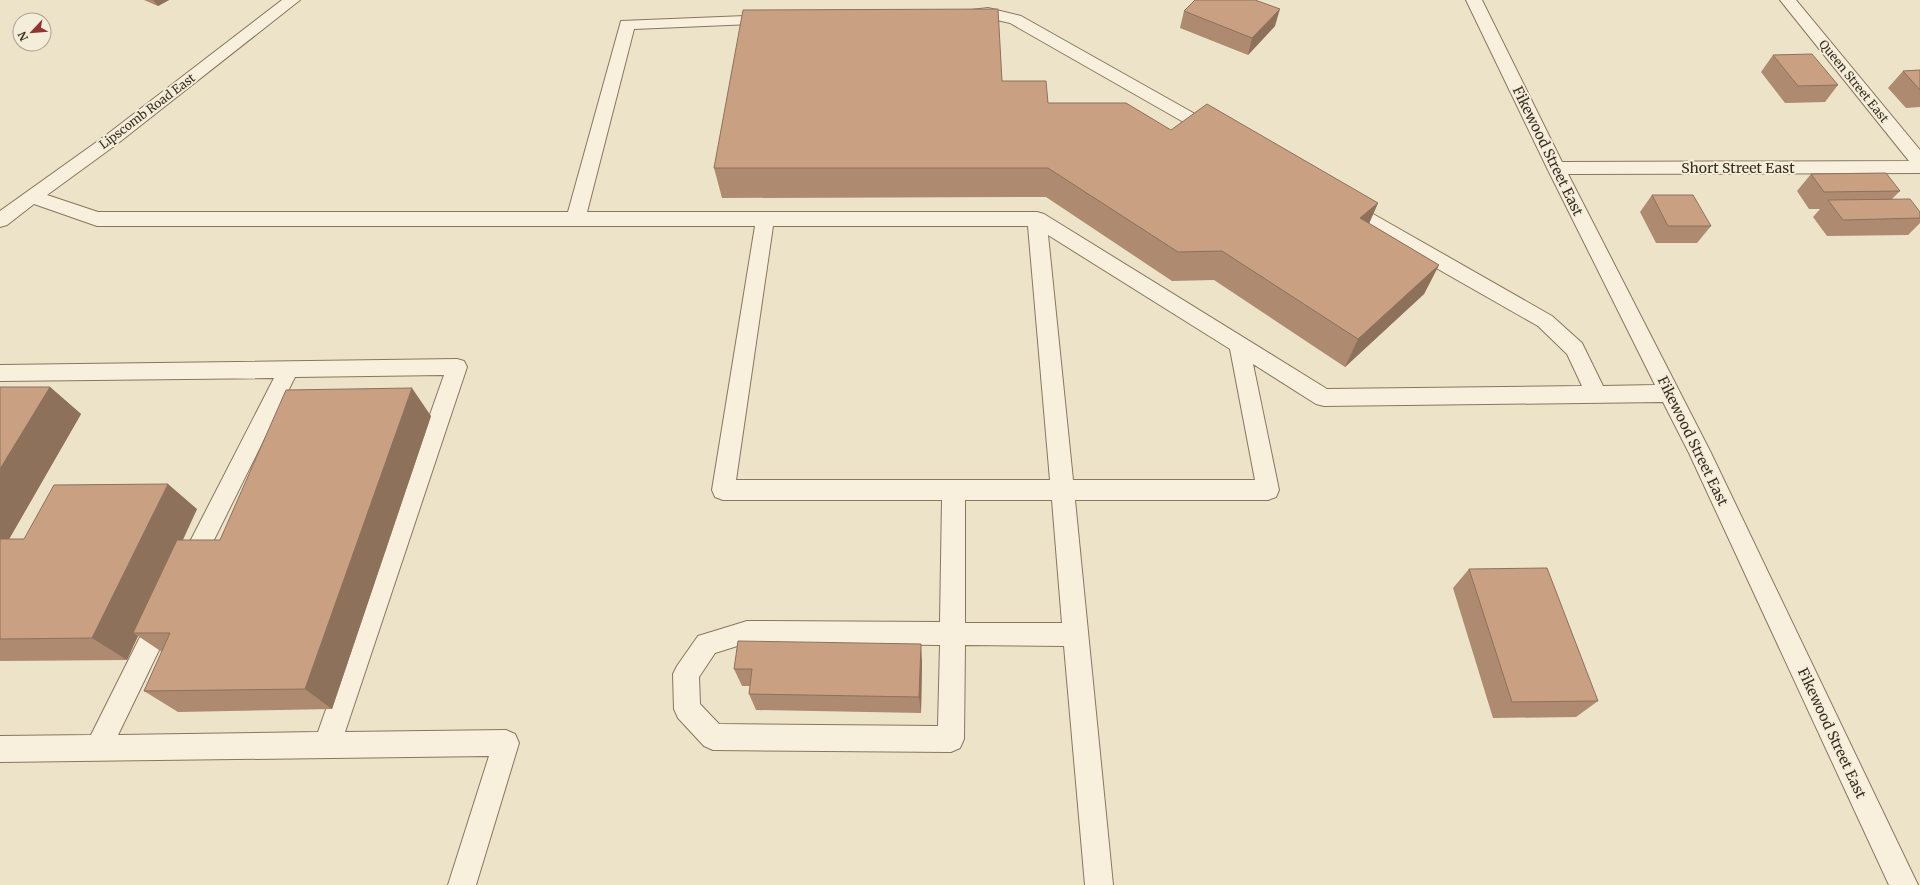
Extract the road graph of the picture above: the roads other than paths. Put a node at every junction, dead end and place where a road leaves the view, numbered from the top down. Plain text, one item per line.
1 (292, 0) edge
2 (1474, 0) edge
3 (1788, 0) edge
4 (956, 14) edge
5 (784, 20) edge
6 (1229, 140) edge
7 (1920, 162) edge
8 (1920, 167) edge
9 (1556, 168) junction
10 (32, 197) junction
11 (1332, 199) edge
12 (576, 219) junction
13 (765, 219) junction
14 (0, 220) edge
15 (1037, 220) junction
16 (1239, 345) junction
17 (288, 370) junction
18 (0, 372) edge
19 (1596, 393) junction
20 (1670, 393) junction
21 (954, 490) junction
22 (1062, 490) junction
23 (954, 634) junction
24 (1076, 635) junction
25 (327, 745) junction
26 (98, 748) junction
27 (0, 749) edge
28 (462, 885) edge
29 (1099, 885) edge
30 (1904, 885) edge

1 - 10 street, Lipscomb Road East
2 - 9 street, Fikewood Street East
3 - 7 street, Queen Street East
4 - 6 street
5 - 12 street
8 - 9 street, Short Street East
9 - 20 street, Fikewood Street East
10 - 12 street
10 - 14 street, Lipscomb Road East
11 - 19 street
12 - 13 street
13 - 15 street
13 - 21 street
15 - 16 street
15 - 22 street
16 - 19 street
16 - 22 street
17 - 18 street
17 - 25 street
17 - 26 street
19 - 20 street
20 - 30 street, Fikewood Street East
21 - 22 street
21 - 23 street
22 - 24 street
23 - 23 street
23 - 24 street
24 - 29 street
25 - 26 street
25 - 28 street
26 - 27 street

